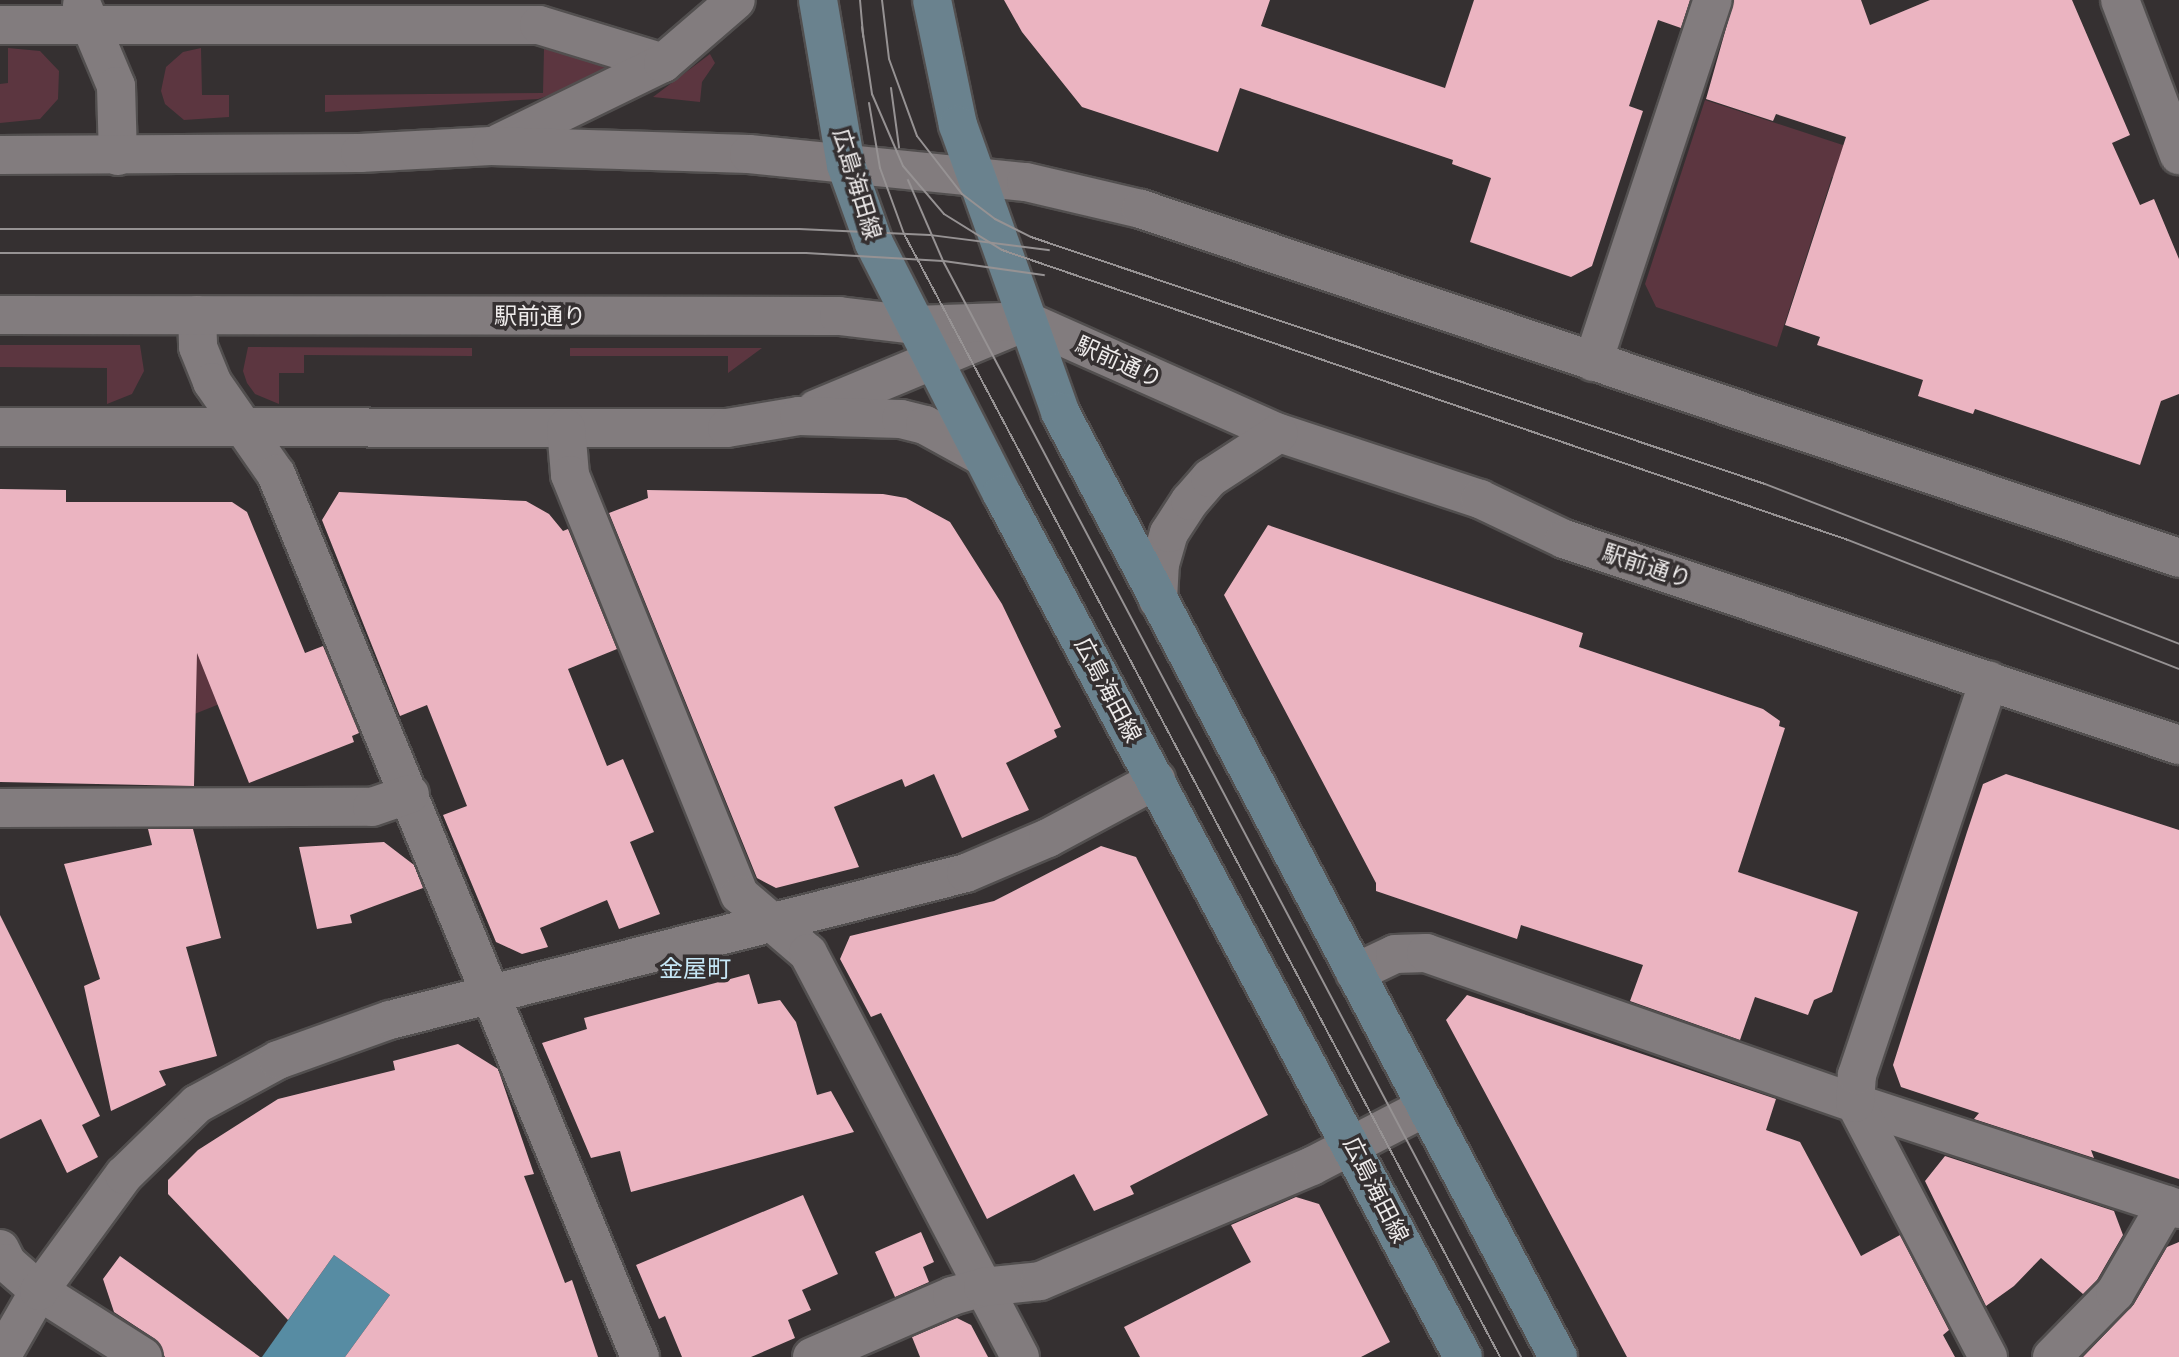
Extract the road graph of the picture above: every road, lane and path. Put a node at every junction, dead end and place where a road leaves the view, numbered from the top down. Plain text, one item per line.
1 (736, 0) edge
2 (818, 0) edge
3 (932, 0) edge
4 (1713, 0) edge
5 (2120, 0) edge
6 (85, 13) edge
7 (0, 25) edge
8 (663, 63) junction
9 (491, 146) junction
10 (0, 155) edge
11 (118, 156) junction
12 (2179, 156) edge
13 (846, 165) junction
14 (977, 176) junction
15 (0, 315) edge
16 (197, 315) junction
17 (1027, 321) junction
18 (914, 325) junction
19 (933, 360) junction
20 (1593, 362) junction
21 (799, 416) junction
22 (0, 427) edge
23 (248, 428) junction
24 (566, 428) junction
25 (1279, 433) junction
26 (983, 457) junction
27 (2179, 558) edge
28 (1158, 600) junction
29 (1989, 681) junction
30 (2179, 745) edge
31 (1156, 780) junction
32 (410, 794) junction
33 (0, 808) edge
34 (770, 923) junction
35 (1355, 973) junction
36 (495, 996) junction
37 (1855, 1103) junction
38 (1426, 1107) junction
39 (1353, 1146) junction
40 (2173, 1207) edge
41 (0, 1249) edge
42 (983, 1287) junction
43 (39, 1291) junction
44 (1, 1357) edge
45 (143, 1357) edge
46 (640, 1357) edge
47 (812, 1357) edge
48 (1020, 1357) edge
49 (1463, 1357) edge
50 (1558, 1357) edge
51 (1988, 1357) edge
52 (2052, 1357) edge

1 - 8 street
2 - 13 main road, 広島海田線
3 - 14 main road
4 - 20 street
5 - 12 street
6 - 7 street
6 - 8 street
6 - 11 street
8 - 9 street
9 - 11 street
9 - 13 street
10 - 11 street
13 - 14 street
13 - 18 main road, 広島海田線
14 - 17 main road
14 - 20 street
15 - 16 street, 駅前通り
16 - 18 street, 駅前通り
16 - 23 street
17 - 18 street, 駅前通り
17 - 19 street
17 - 25 street, 駅前通り
17 - 28 main road
18 - 19 main road, 広島海田線
19 - 21 street
19 - 26 main road, 広島海田線
20 - 27 street
21 - 24 street
21 - 26 street
22 - 23 street
23 - 24 street
23 - 32 street
24 - 34 street
25 - 28 street
25 - 29 street, 駅前通り
26 - 31 main road, 広島海田線
28 - 35 main road
29 - 30 street, 駅前通り
29 - 37 street
31 - 34 street
31 - 39 main road, 広島海田線
32 - 33 street
32 - 36 street
34 - 36 street
34 - 42 street
35 - 37 street
35 - 38 main road
36 - 43 street
36 - 46 street
37 - 40 street
37 - 51 street
38 - 39 street
38 - 50 main road
39 - 42 street
39 - 49 main road, 広島海田線
40 - 52 street
41 - 43 street
42 - 47 street
42 - 48 street
43 - 44 street
43 - 45 street

